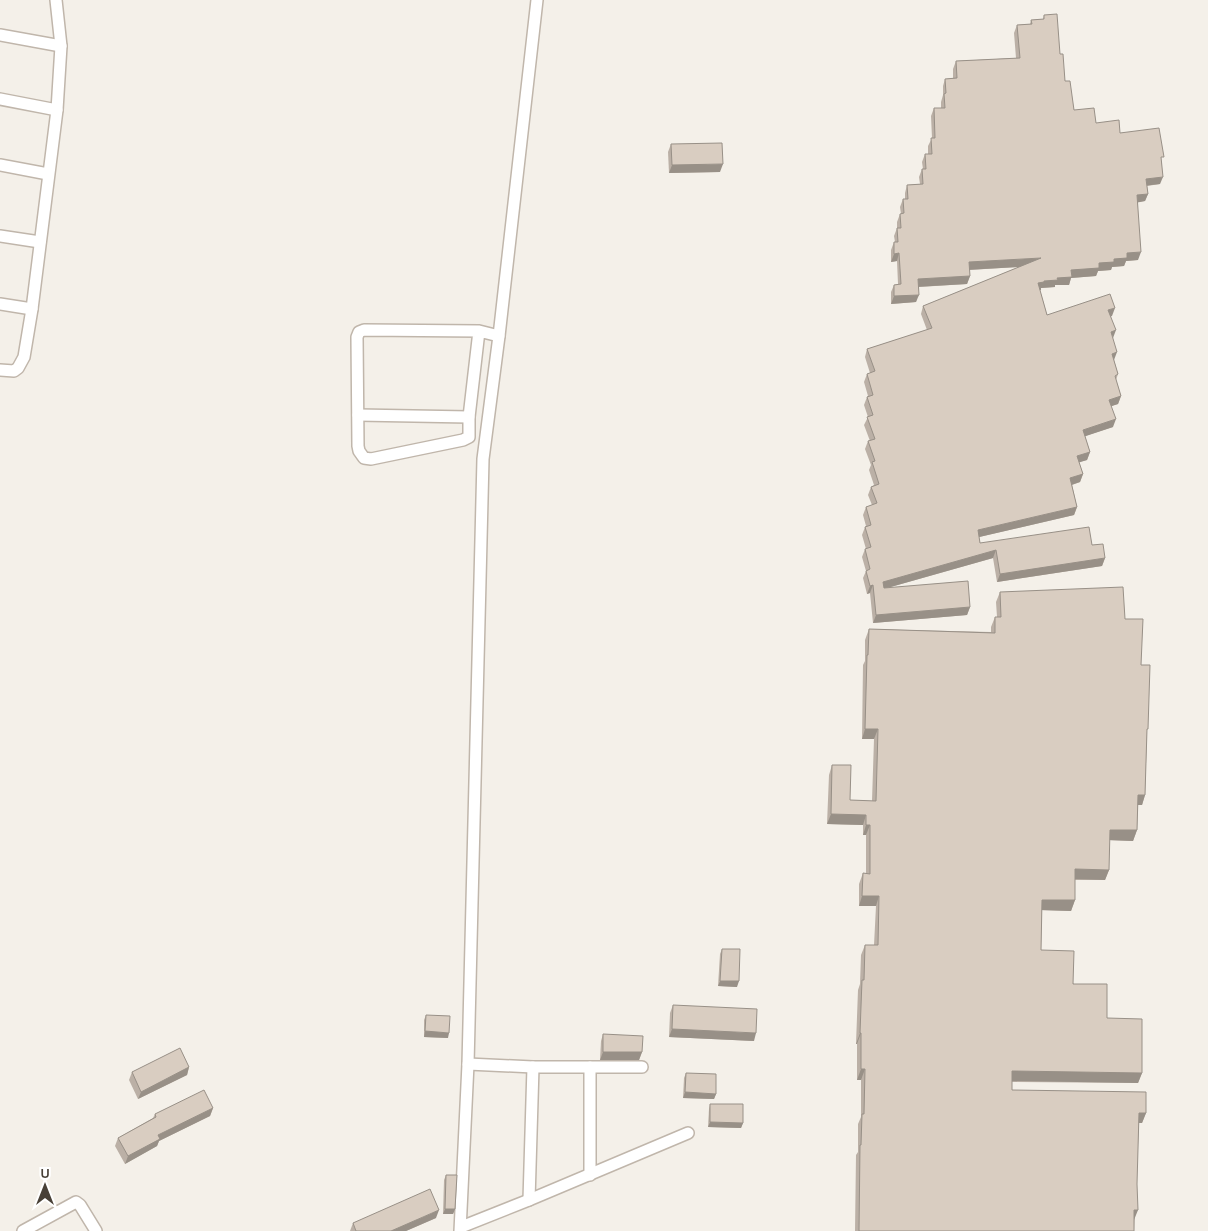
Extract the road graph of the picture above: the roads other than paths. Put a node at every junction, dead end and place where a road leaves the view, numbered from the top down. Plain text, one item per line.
1 (56, 0) edge
2 (537, 0) edge
3 (0, 35) edge
4 (61, 46) junction
5 (0, 99) edge
6 (57, 110) junction
7 (0, 165) edge
8 (48, 174) junction
9 (0, 236) edge
10 (40, 242) junction
11 (0, 304) edge
12 (32, 309) junction
13 (479, 331) junction
14 (498, 336) junction
15 (0, 370) edge
16 (358, 415) junction
17 (469, 417) junction
18 (468, 1064) junction
19 (533, 1067) junction
20 (590, 1067) junction
21 (642, 1067) dead end
22 (688, 1133) dead end
23 (590, 1175) junction
24 (529, 1200) junction
25 (461, 1229) edge
26 (23, 1231) edge
27 (96, 1231) edge

1 - 4 street
2 - 14 street
3 - 4 street
4 - 6 street
5 - 6 street
6 - 8 street
7 - 8 street
8 - 10 street
9 - 10 street
10 - 12 street
11 - 12 street
12 - 15 street
13 - 14 street
13 - 16 street
13 - 17 street
14 - 18 street
16 - 17 street
16 - 17 street
18 - 19 street
18 - 25 street
19 - 20 street
19 - 24 street
20 - 21 street
20 - 23 street
22 - 23 street
23 - 24 street
24 - 25 street
26 - 27 street

